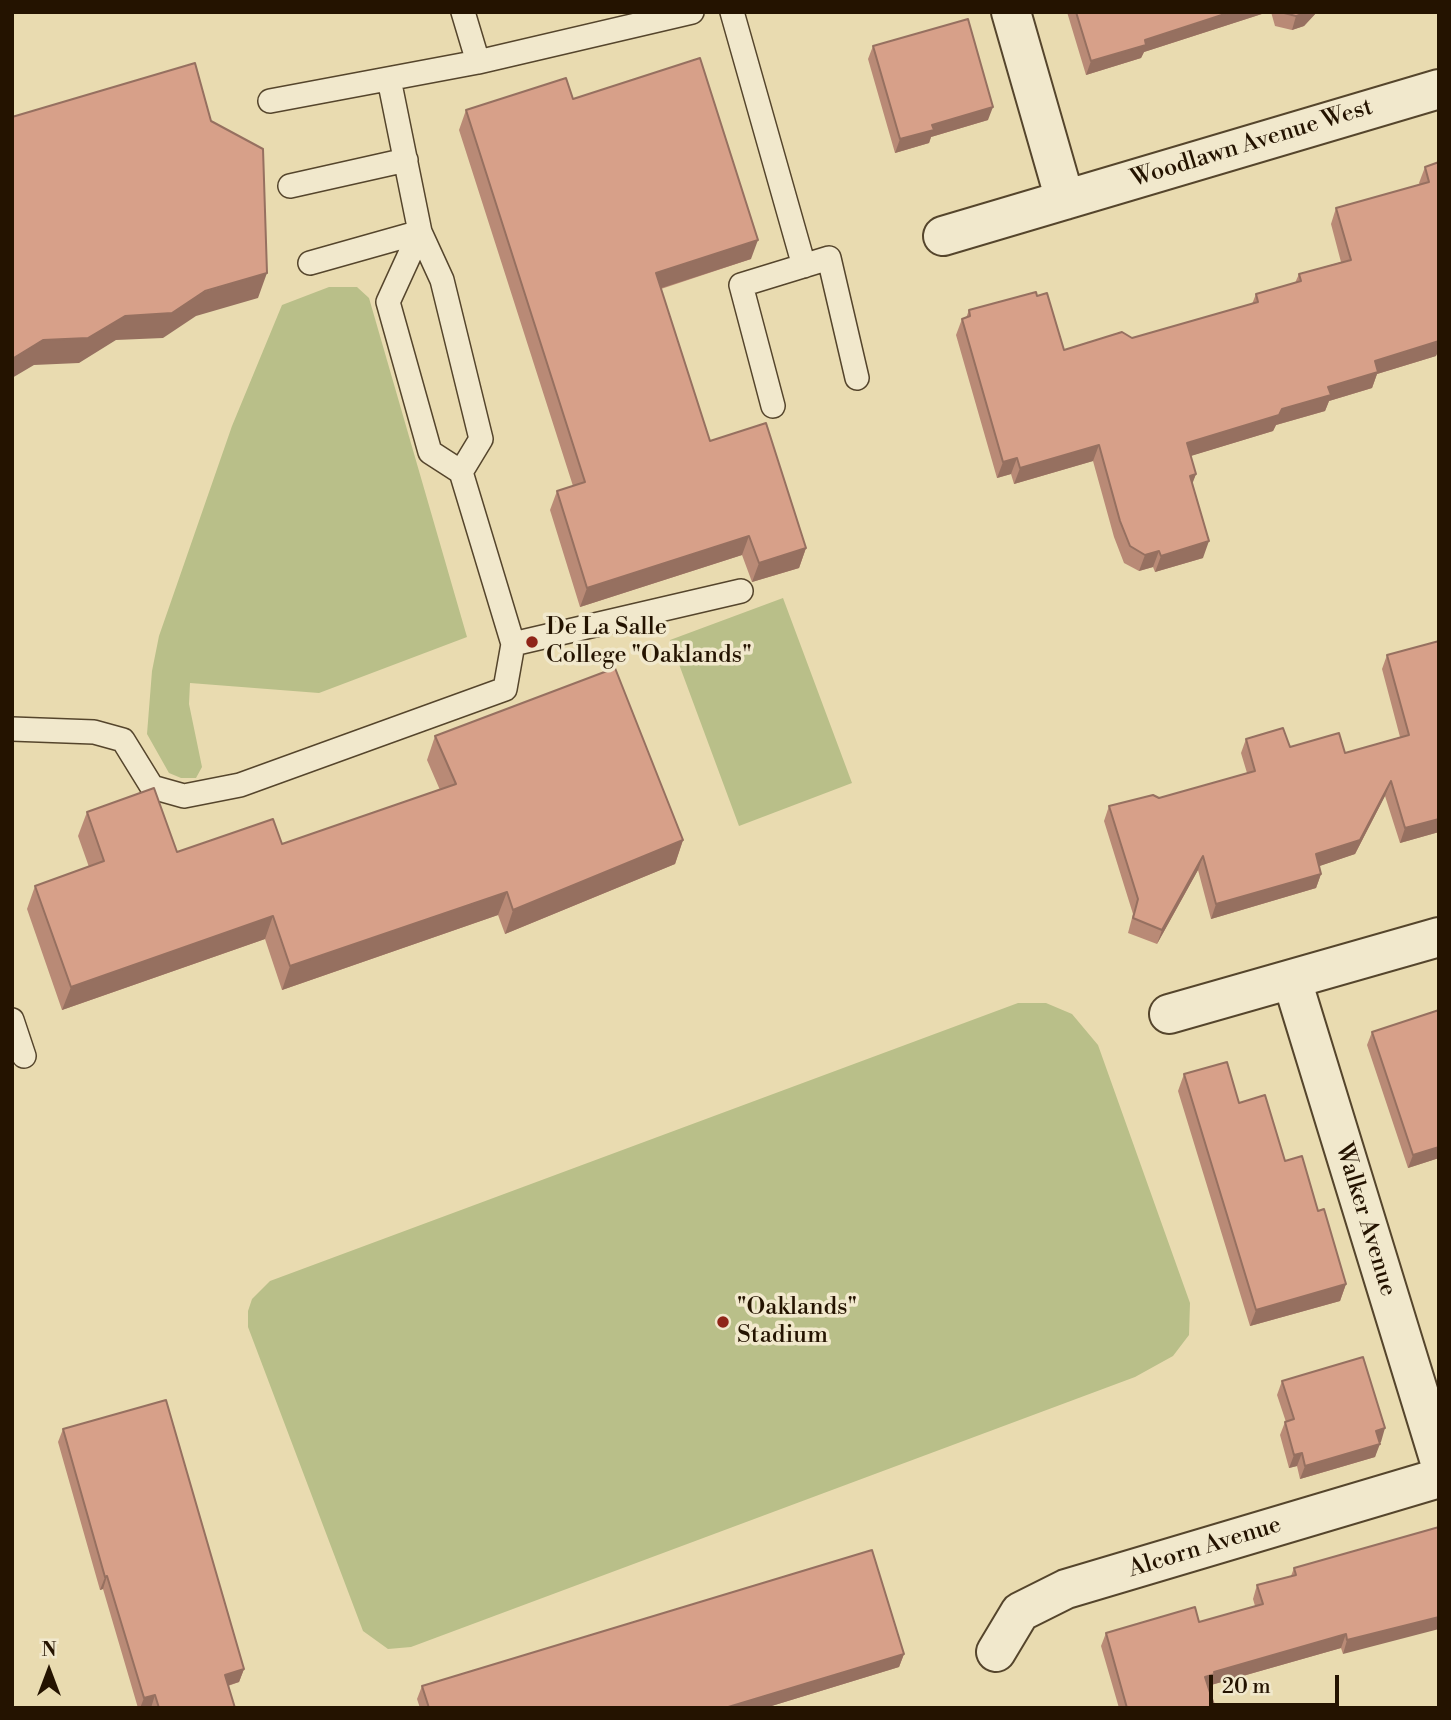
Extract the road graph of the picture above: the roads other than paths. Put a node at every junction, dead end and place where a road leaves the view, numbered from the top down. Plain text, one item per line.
1 (463, 12) edge
2 (692, 12) edge
3 (732, 12) edge
4 (1011, 12) edge
5 (478, 62) junction
6 (389, 79) junction
7 (1439, 89) edge
8 (270, 101) dead end
9 (406, 160) junction
10 (290, 186) dead end
11 (1065, 200) junction
12 (420, 232) junction
13 (943, 236) dead end
14 (310, 263) dead end
15 (804, 266) junction
16 (858, 378) dead end
17 (773, 406) dead end
18 (461, 472) junction
19 (741, 591) dead end
20 (513, 643) junction
21 (12, 729) edge
22 (1439, 937) edge
23 (1292, 980) junction
24 (1170, 1014) dead end
25 (12, 1020) edge
26 (24, 1056) dead end
27 (1439, 1459) edge
28 (1439, 1478) edge
29 (996, 1652) dead end

1 - 5 lane
2 - 5 lane
3 - 15 lane
4 - 11 street
5 - 6 lane
6 - 8 lane
6 - 9 lane
7 - 11 street, Woodlawn Avenue West
9 - 10 lane
9 - 12 lane
11 - 13 street, Woodlawn Avenue West
12 - 14 lane
12 - 18 lane
12 - 18 lane
15 - 16 lane
15 - 17 lane
18 - 20 lane
19 - 20 lane
20 - 21 lane
22 - 23 street
23 - 24 street
23 - 27 street, Walker Avenue
25 - 26 lane
28 - 29 street, Alcorn Avenue

